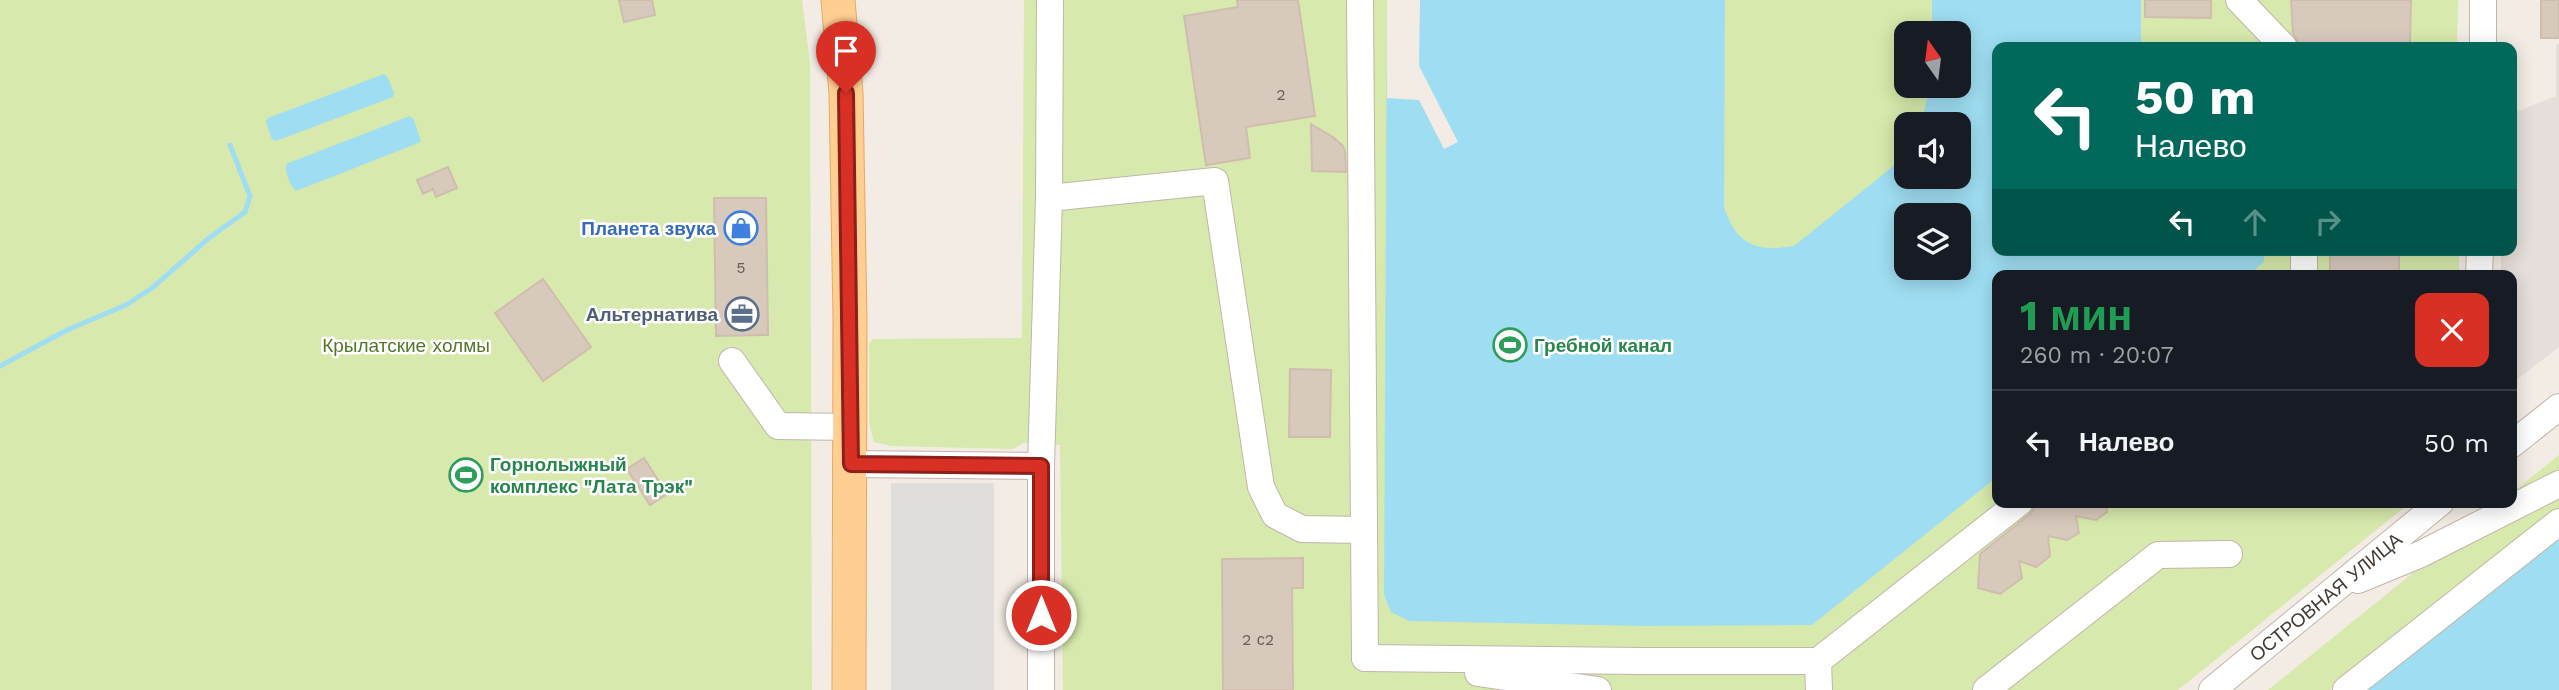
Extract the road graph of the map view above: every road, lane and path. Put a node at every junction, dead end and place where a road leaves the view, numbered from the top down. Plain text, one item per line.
1 (838, 0) edge
2 (1050, 0) edge
3 (1360, 0) edge
4 (2239, 0) edge
5 (2483, 0) edge
6 (2279, 42) edge
7 (2483, 42) edge
8 (1049, 198) junction
9 (732, 361) dead end
10 (2559, 407) edge
11 (851, 427) junction
12 (2517, 440) edge
13 (851, 464) junction
14 (1041, 466) junction
15 (2559, 484) edge
16 (2517, 505) edge
17 (2013, 508) edge
18 (2434, 508) edge
19 (2512, 508) edge
20 (2559, 523) edge
21 (1364, 530) junction
22 (2229, 554) dead end
23 (2329, 592) junction
24 (1365, 658) junction
25 (1818, 661) junction
26 (849, 690) edge
27 (1041, 690) edge
28 (1598, 690) edge
29 (1819, 690) edge
30 (1986, 690) edge
31 (2212, 690) edge
32 (2346, 690) edge

1 - 11 main road
2 - 8 street
3 - 21 street
4 - 6 street
5 - 7 street
8 - 14 street
8 - 21 street
9 - 11 street
10 - 12 street
11 - 13 main road
13 - 14 street
13 - 26 main road
14 - 27 street
15 - 16 street
17 - 25 street
18 - 23 street, ОСТРОВНАЯ УЛИЦА
19 - 23 street
20 - 32 street
21 - 24 street
22 - 30 street
23 - 31 street, ОСТРОВНАЯ УЛИЦА
24 - 25 street
24 - 28 street
25 - 29 street

